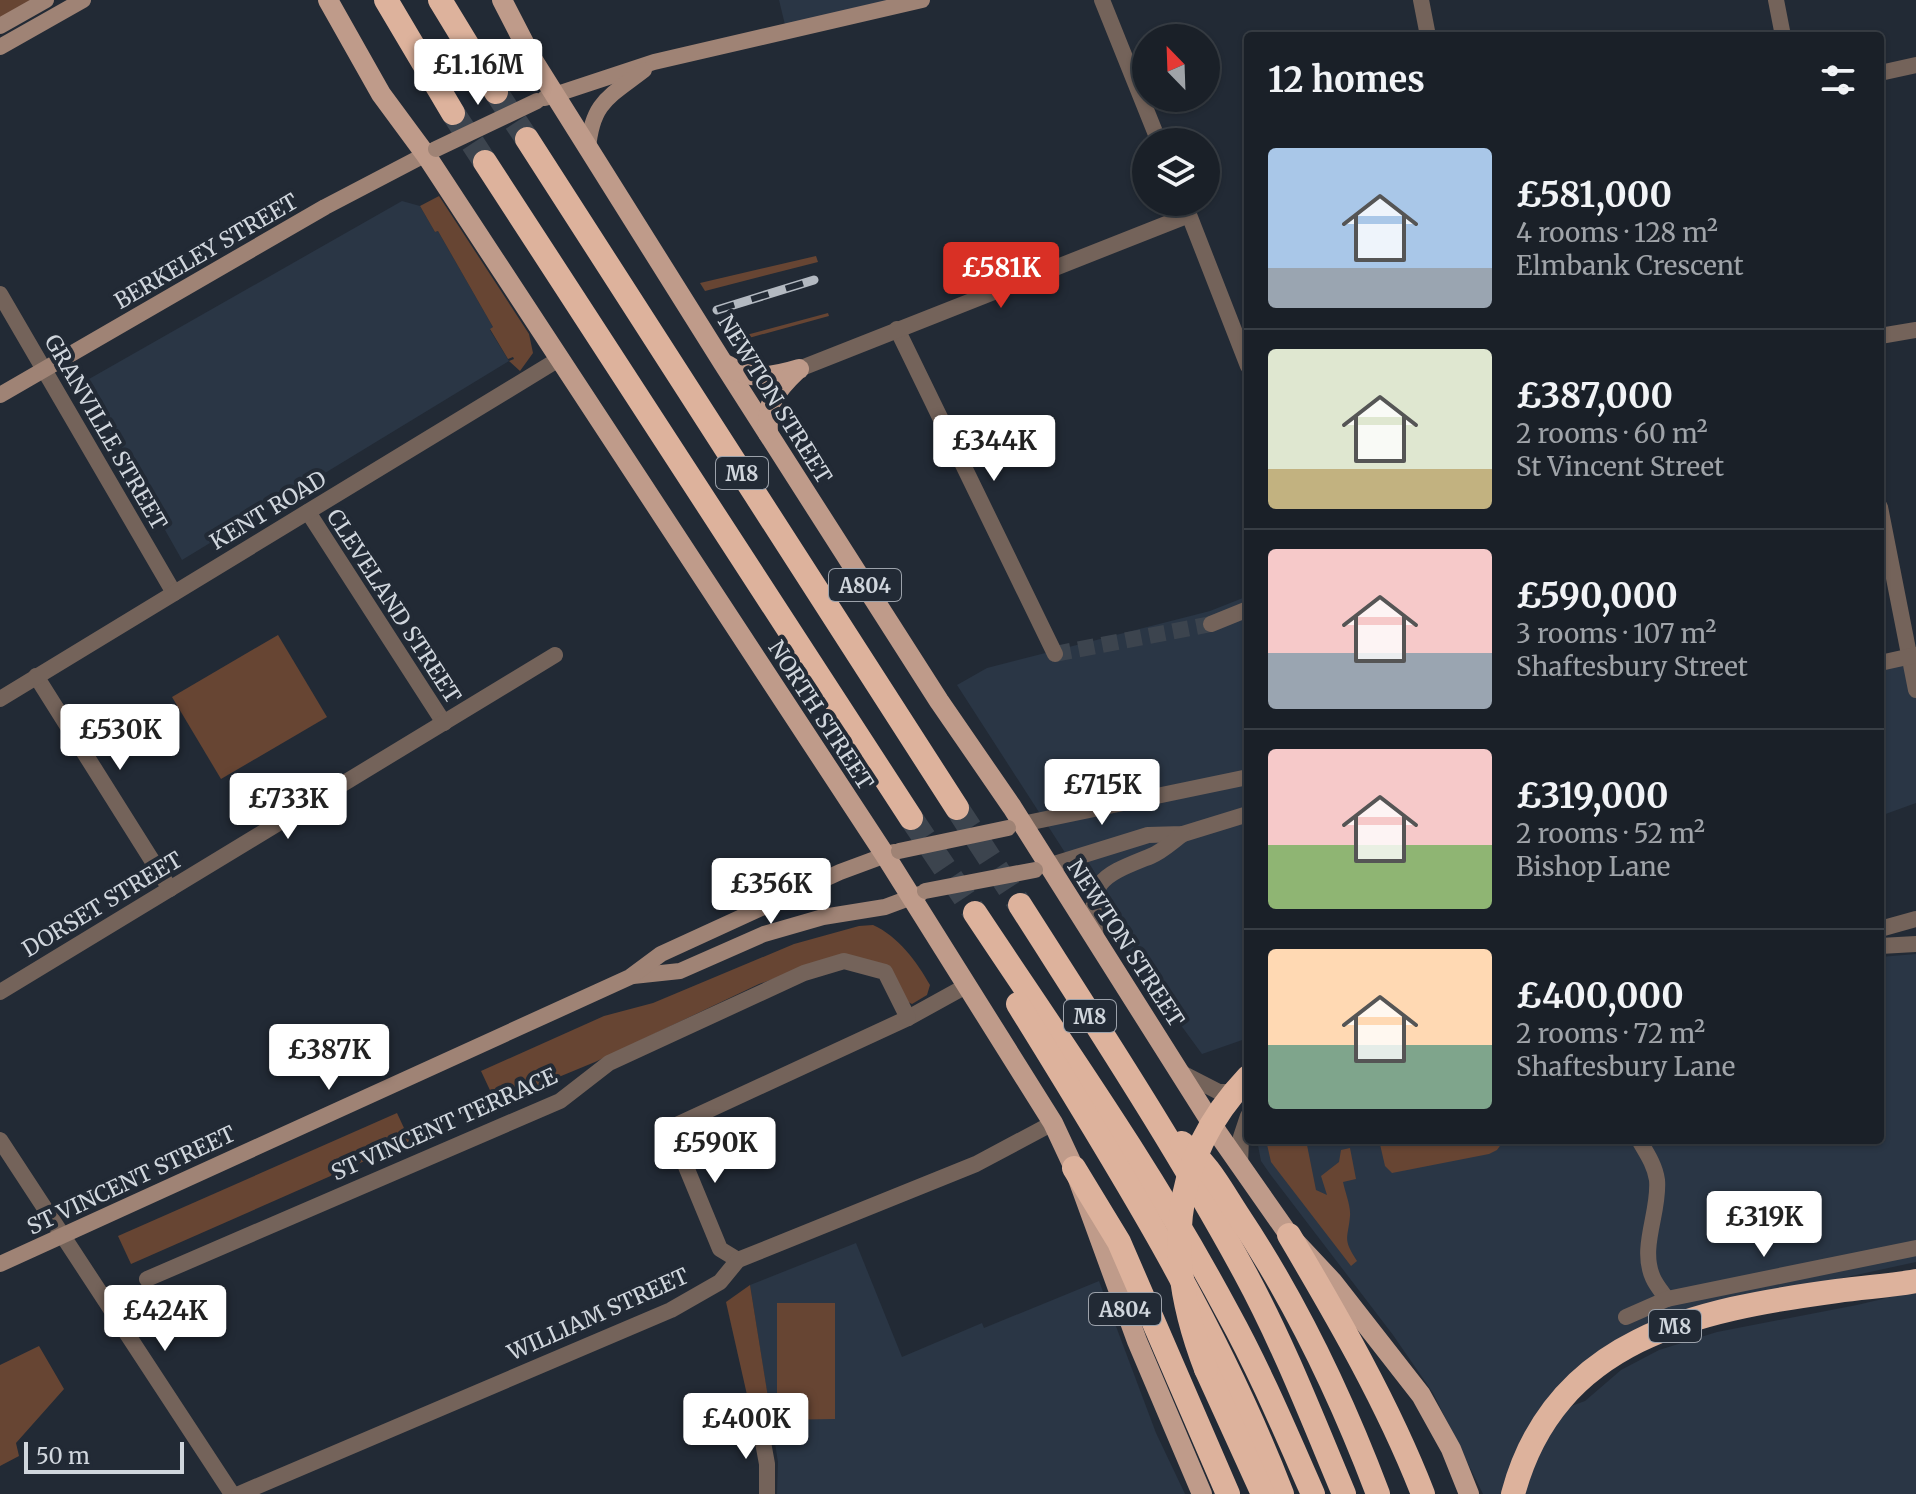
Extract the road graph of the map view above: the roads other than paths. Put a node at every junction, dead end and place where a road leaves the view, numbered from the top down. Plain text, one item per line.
1 (46, 0) edge
2 (83, 0) edge
3 (328, 0) edge
4 (386, 0) edge
5 (440, 0) edge
6 (502, 0) edge
7 (922, 0) edge
8 (1102, 0) edge
9 (1421, 0) edge
10 (1776, 0) edge
11 (0, 26) edge
12 (1427, 32) edge
13 (1782, 32) edge
14 (0, 47) edge
15 (654, 62) junction
16 (1916, 65) edge
17 (1884, 72) edge
18 (496, 92) tunnel mouth
19 (546, 98) junction
20 (453, 113) tunnel mouth
21 (1153, 128) edge
22 (527, 139) tunnel mouth
23 (588, 149) junction
24 (431, 152) junction
25 (485, 162) tunnel mouth
26 (1167, 216) edge
27 (1189, 216) edge
28 (0, 294) edge
29 (897, 329) junction
30 (1916, 330) edge
31 (1884, 335) edge
32 (1244, 356) edge
33 (559, 359) junction
34 (723, 363) junction
35 (799, 369) junction
36 (44, 370) junction
37 (0, 395) edge
38 (768, 433) junction
39 (308, 512) junction
40 (1884, 526) edge
41 (174, 593) junction
42 (1244, 611) edge
43 (1211, 624) tunnel mouth
44 (1055, 654) dead end
45 (555, 655) dead end
46 (1912, 655) edge
47 (1884, 662) edge
48 (36, 676) junction
49 (1916, 690) edge
50 (0, 699) edge
51 (444, 723) junction
52 (1244, 778) edge
53 (957, 808) tunnel mouth
54 (1244, 815) edge
55 (911, 818) tunnel mouth
56 (1015, 826) junction
57 (1183, 834) junction
58 (892, 853) junction
59 (1042, 868) junction
60 (170, 889) junction
61 (918, 895) junction
62 (1020, 905) tunnel mouth
63 (975, 913) tunnel mouth
64 (1916, 919) edge
65 (1884, 928) edge
66 (1097, 941) junction
67 (995, 943) junction
68 (1916, 944) edge
69 (1884, 946) edge
70 (630, 977) junction
71 (966, 986) junction
72 (0, 992) edge
73 (908, 1018) junction
74 (1180, 1072) junction
75 (1244, 1082) edge
76 (1244, 1092) edge
77 (1053, 1123) junction
78 (1161, 1127) junction
79 (1244, 1128) edge
80 (0, 1140) edge
81 (1641, 1144) edge
82 (1240, 1165) junction
83 (1074, 1168) joint
84 (1289, 1235) junction
85 (62, 1236) junction
86 (1916, 1248) edge
87 (738, 1260) junction
88 (0, 1264) edge
89 (147, 1279) dead end
90 (1916, 1281) edge
91 (1667, 1299) junction
92 (1626, 1317) dead end
93 (760, 1426) dead end
94 (1217, 1489) edge
95 (1422, 1491) edge
96 (232, 1494) edge
97 (239, 1494) edge
98 (767, 1494) edge
99 (1261, 1494) edge
100 (1282, 1494) edge
101 (1313, 1494) edge
102 (1344, 1494) edge
103 (1378, 1494) edge
104 (1469, 1494) edge
105 (1513, 1494) edge

1 - 11 street
2 - 14 street
3 - 24 main road, NORTH STREET
4 - 20 highway
5 - 18 highway
6 - 19 main road, NEWTON STREET / A804
7 - 15 street, BERKELEY STREET
8 - 21 street
9 - 12 street
10 - 13 street
15 - 19 street, BERKELEY STREET
15 - 23 street
16 - 17 street
19 - 23 main road, NEWTON STREET / A804
19 - 24 street, BERKELEY STREET, bridge
22 - 53 highway, M8
23 - 34 main road, NEWTON STREET / A804
24 - 33 main road, NORTH STREET
24 - 36 street, BERKELEY STREET
25 - 55 highway, M8
26 - 29 street
27 - 32 street
28 - 36 street, GRANVILLE STREET
29 - 35 street
29 - 44 street
30 - 31 street
33 - 39 street, KENT ROAD
33 - 58 main road, NORTH STREET
34 - 35 main road
34 - 38 main road, NEWTON STREET / A804
35 - 38 main road
36 - 37 street, BERKELEY STREET
36 - 41 street, GRANVILLE STREET
38 - 56 main road, NEWTON STREET / A804
39 - 41 street, KENT ROAD
39 - 51 street, CLEVELAND STREET
40 - 46 street
41 - 48 street, KENT ROAD
42 - 43 street
45 - 51 street, DORSET STREET
46 - 47 street
46 - 49 street
48 - 50 street, KENT ROAD
48 - 60 street
51 - 60 street, DORSET STREET
52 - 56 street, ST VINCENT STREET
54 - 57 street, ST VINCENT STREET
56 - 58 street, ST VINCENT STREET, bridge
56 - 59 main road, NEWTON STREET / A804
57 - 59 street, ST VINCENT STREET
57 - 66 street, ST VINCENT STREET
58 - 61 main road, NORTH STREET
58 - 70 street, ST VINCENT STREET
59 - 61 street, ST VINCENT STREET, bridge
59 - 66 main road, NEWTON STREET / A804
60 - 72 street, DORSET STREET
61 - 70 street, ST VINCENT STREET
61 - 71 main road, NORTH STREET
62 - 78 highway, M8
63 - 67 highway, M8
64 - 65 street
66 - 74 main road, NEWTON STREET / A804
67 - 100 highway
67 - 101 highway, M8
68 - 69 street
70 - 85 street, ST VINCENT STREET
71 - 73 street
71 - 77 main road, NORTH STREET
73 - 87 street
73 - 89 street, ST VINCENT TERRACE
74 - 76 street
74 - 82 main road, NEWTON STREET / A804
75 - 99 highway, bridge
77 - 83 main road, NORTH STREET
77 - 87 street, WILLIAM STREET
78 - 102 highway, M8
78 - 103 highway, M8
79 - 82 street
80 - 85 street
81 - 91 street
82 - 84 main road, NEWTON STREET / A804
83 - 94 highway
84 - 95 highway
84 - 104 main road, NEWTON STREET / A804
85 - 88 street, ST VINCENT STREET
85 - 96 street
86 - 91 street
87 - 97 street, WILLIAM STREET
90 - 105 highway, M8
91 - 92 street
93 - 98 street

